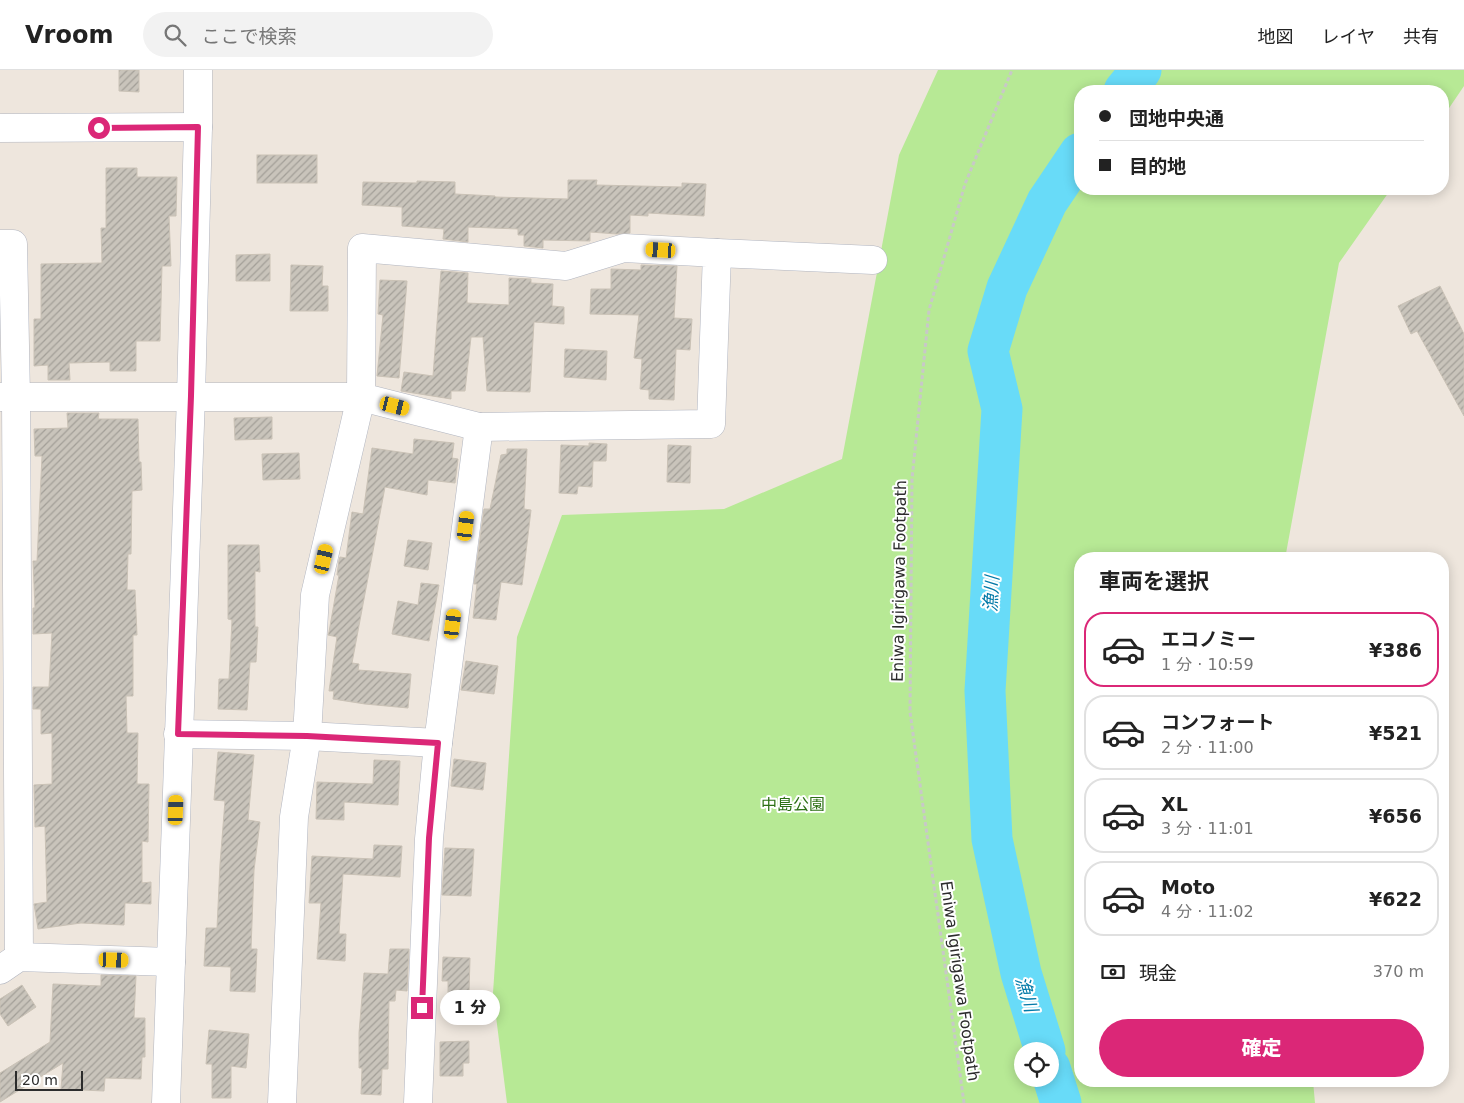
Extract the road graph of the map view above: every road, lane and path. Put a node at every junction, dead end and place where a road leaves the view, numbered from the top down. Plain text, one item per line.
1 (198, 70) edge
2 (1012, 70) edge
3 (198, 127) junction
4 (0, 128) edge
5 (0, 244) edge
6 (717, 253) junction
7 (873, 260) dead end
8 (191, 396) junction
9 (8, 397) edge
10 (362, 397) junction
11 (478, 427) junction
12 (178, 734) junction
13 (307, 736) junction
14 (438, 743) junction
15 (10, 804) edge
16 (171, 962) junction
17 (10, 964) edge
18 (166, 1103) edge
19 (282, 1103) edge
20 (418, 1103) edge
21 (964, 1103) edge

1 - 3 street
2 - 21 path, Eniwa Igirigawa Footpath
3 - 4 street
3 - 8 street
5 - 9 street
6 - 7 street
6 - 10 street
6 - 11 street
8 - 9 street
8 - 10 street
8 - 12 street
9 - 15 street
10 - 11 street
10 - 13 street
11 - 14 street
12 - 13 street
12 - 16 street
13 - 14 street
13 - 19 street
14 - 20 street
15 - 17 street
16 - 17 street
16 - 18 street

